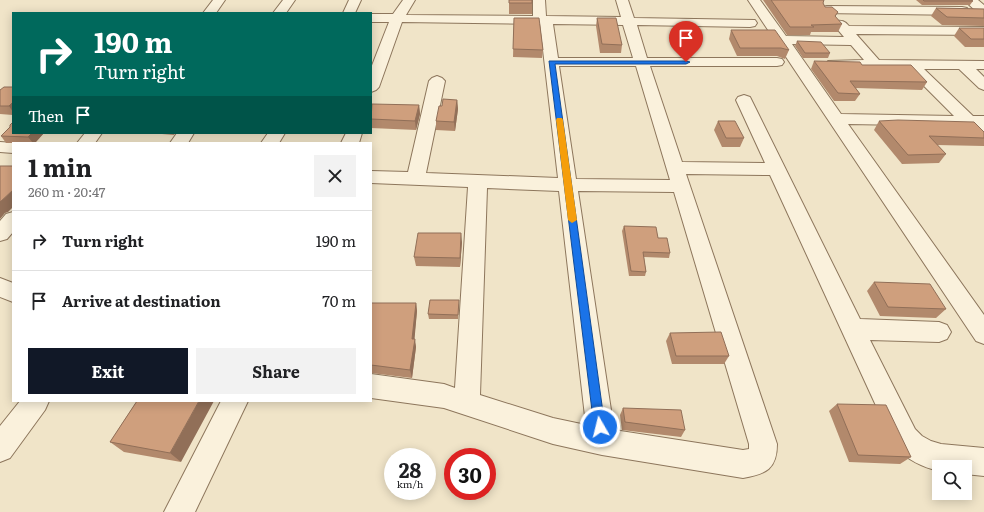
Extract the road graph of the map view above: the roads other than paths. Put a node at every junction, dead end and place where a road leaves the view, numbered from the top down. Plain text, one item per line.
1 (219, 0) edge
2 (289, 0) edge
3 (355, 0) edge
4 (409, 0) edge
5 (539, 0) edge
6 (622, 0) edge
7 (754, 0) edge
8 (818, 0) edge
9 (970, 0) edge
10 (827, 10) junction
11 (984, 11) edge
12 (210, 12) edge
13 (280, 12) edge
14 (349, 12) edge
15 (372, 18) edge
16 (397, 18) junction
17 (543, 20) junction
18 (628, 22) junction
19 (750, 23) dead end
20 (845, 30) junction
21 (984, 31) edge
22 (782, 40) junction
23 (855, 41) junction
24 (552, 62) junction
25 (642, 62) junction
26 (776, 62) dead end
27 (811, 63) junction
28 (876, 64) junction
29 (910, 64) junction
30 (962, 64) junction
31 (984, 65) edge
32 (437, 81) dead end
33 (372, 84) edge
34 (984, 85) edge
35 (744, 100) dead end
36 (837, 119) junction
37 (977, 121) edge
38 (93, 134) edge
39 (984, 136) edge
40 (87, 142) edge
41 (0, 147) edge
42 (12, 148) edge
43 (777, 169) junction
44 (372, 177) edge
45 (678, 177) junction
46 (416, 179) junction
47 (478, 182) junction
48 (568, 185) junction
49 (12, 221) edge
50 (0, 234) edge
51 (0, 287) edge
52 (12, 293) edge
53 (853, 329) junction
54 (939, 332) dead end
55 (984, 333) edge
56 (372, 386) edge
57 (35, 402) edge
58 (234, 402) edge
59 (466, 403) junction
60 (602, 442) junction
61 (0, 448) edge
62 (984, 462) edge
63 (179, 512) edge

1 - 12 street
2 - 13 street
3 - 14 street
4 - 16 street
5 - 17 street
6 - 18 street
7 - 22 street
8 - 10 street
9 - 11 street
10 - 11 street
10 - 20 street
15 - 16 street
16 - 17 street
16 - 33 street
17 - 18 street
17 - 24 street
18 - 19 street
18 - 25 street
20 - 21 street
20 - 23 street
22 - 23 street
22 - 27 street
23 - 28 street
24 - 25 street
24 - 48 street
25 - 26 street
25 - 45 street
27 - 28 street
27 - 36 street
28 - 29 street
29 - 30 street
29 - 37 street
30 - 31 street
30 - 34 street
32 - 46 street
35 - 43 street
36 - 37 street
36 - 55 street
37 - 39 street
38 - 40 street
41 - 42 street
43 - 45 street
43 - 53 street
44 - 46 street
45 - 48 street
45 - 60 street
46 - 47 street
47 - 48 street
47 - 59 street
48 - 60 street
49 - 50 street
51 - 52 street
53 - 54 street
53 - 62 street
56 - 59 street
57 - 61 street
58 - 63 street
59 - 60 street

